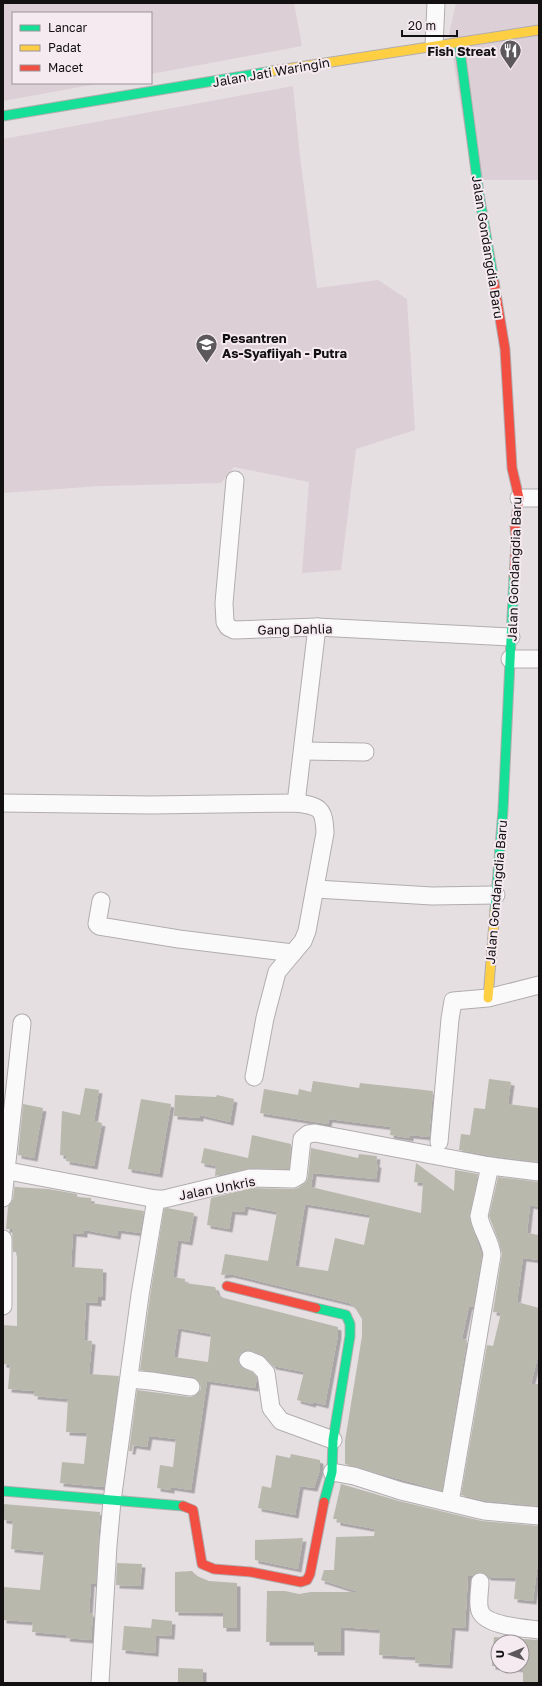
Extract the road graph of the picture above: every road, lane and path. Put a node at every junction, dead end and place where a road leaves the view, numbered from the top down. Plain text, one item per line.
1 (436, 3) edge
2 (539, 30) edge
3 (459, 43) junction
4 (434, 46) junction
5 (3, 116) edge
6 (235, 480) dead end
7 (519, 498) junction
8 (539, 498) edge
9 (317, 627) junction
10 (511, 636) junction
11 (539, 659) edge
12 (510, 660) junction
13 (302, 751) junction
14 (365, 752) dead end
15 (3, 803) edge
16 (296, 803) junction
17 (316, 889) junction
18 (496, 895) junction
19 (101, 902) dead end
20 (293, 953) junction
21 (539, 985) edge
22 (488, 998) junction
23 (22, 1023) dead end
24 (254, 1077) dead end
25 (439, 1142) dead end
26 (490, 1166) junction
27 (4, 1171) edge
28 (539, 1172) edge
29 (3, 1198) edge
30 (156, 1199) junction
31 (3, 1239) edge
32 (227, 1286) dead end
33 (3, 1306) edge
34 (248, 1360) dead end
35 (129, 1379) junction
36 (191, 1387) dead end
37 (333, 1440) junction
38 (332, 1472) junction
39 (3, 1491) edge
40 (112, 1501) junction
41 (450, 1502) junction
42 (539, 1516) edge
43 (480, 1582) dead end
44 (539, 1630) edge
45 (100, 1683) edge

1 - 4 street
2 - 3 street, Jalan Jati Waringin
3 - 4 street, Jalan Jati Waringin
3 - 7 street, Jalan Gondangdia Baru
4 - 5 street, Jalan Jati Waringin
6 - 9 street, Gang Dahlia
7 - 8 street
7 - 10 street, Jalan Gondangdia Baru
9 - 10 street, Gang Dahlia
9 - 13 street
10 - 12 street, Jalan Gondangdia Baru
11 - 12 street
12 - 18 street, Jalan Gondangdia Baru
13 - 14 street
13 - 16 street
15 - 16 street
16 - 17 street
17 - 18 street
17 - 20 street
18 - 22 street, Jalan Gondangdia Baru
19 - 20 street
20 - 24 street
21 - 22 street
22 - 25 street
23 - 27 street
26 - 28 street, Jalan Unkris
26 - 30 street, Jalan Unkris
26 - 41 street
27 - 29 street
27 - 30 street, Jalan Unkris
30 - 35 street
31 - 33 street
32 - 37 street
34 - 37 street
35 - 36 street
35 - 40 street
37 - 38 street
38 - 40 street
38 - 41 street
39 - 40 street
40 - 45 street
41 - 42 street
43 - 44 street

